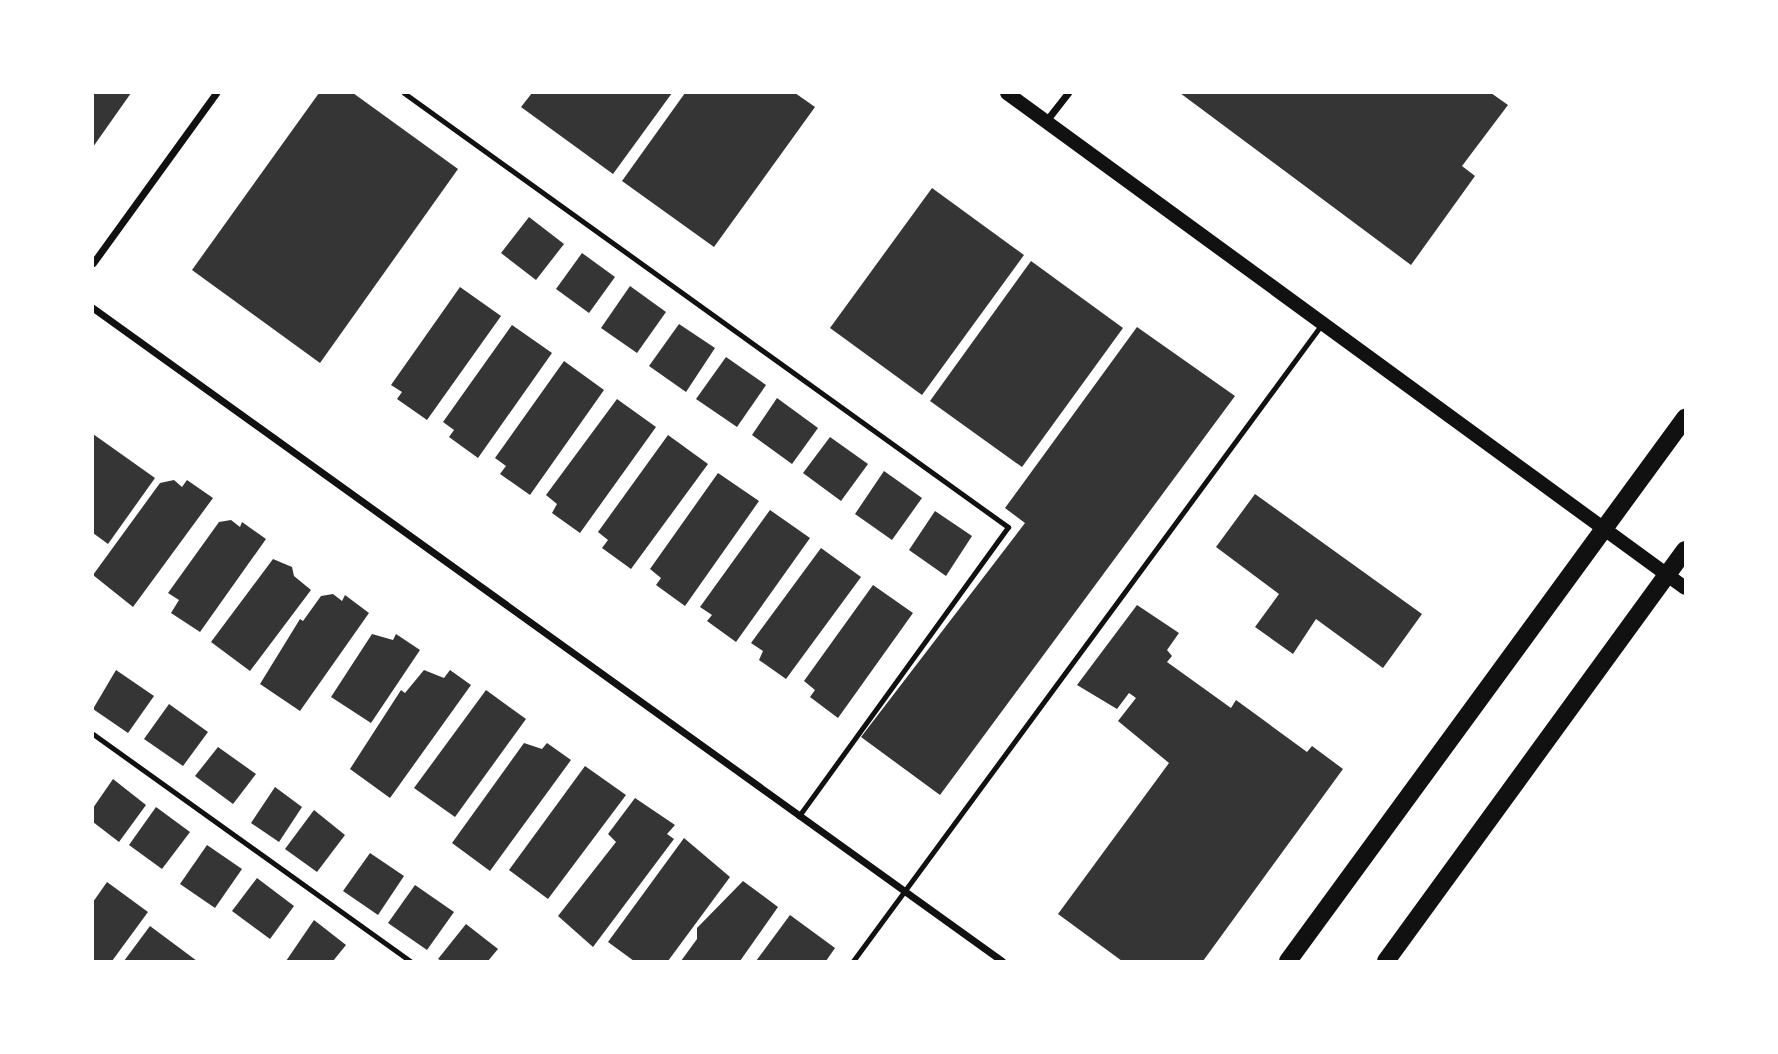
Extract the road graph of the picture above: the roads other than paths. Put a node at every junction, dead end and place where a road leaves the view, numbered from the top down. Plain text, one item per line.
1 (216, 93) edge
2 (404, 93) edge
3 (1007, 93) edge
4 (1068, 93) edge
5 (1046, 121) junction
6 (93, 263) edge
7 (93, 308) edge
8 (1323, 323) junction
9 (1685, 418) edge
10 (1604, 528) junction
11 (1685, 550) edge
12 (1666, 575) junction
13 (1685, 588) edge
14 (93, 734) edge
15 (799, 816) junction
16 (904, 891) junction
17 (410, 961) edge
18 (853, 961) edge
19 (1002, 961) edge
20 (1288, 961) edge
21 (1386, 961) edge

1 - 6 street
2 - 15 lane
3 - 5 main road
4 - 5 street
5 - 8 main road
7 - 15 street
8 - 10 main road
8 - 16 lane
9 - 10 main road
10 - 12 main road
10 - 20 main road
11 - 12 main road
12 - 13 main road
12 - 21 main road
14 - 17 lane
15 - 16 street
16 - 18 lane
16 - 19 street

